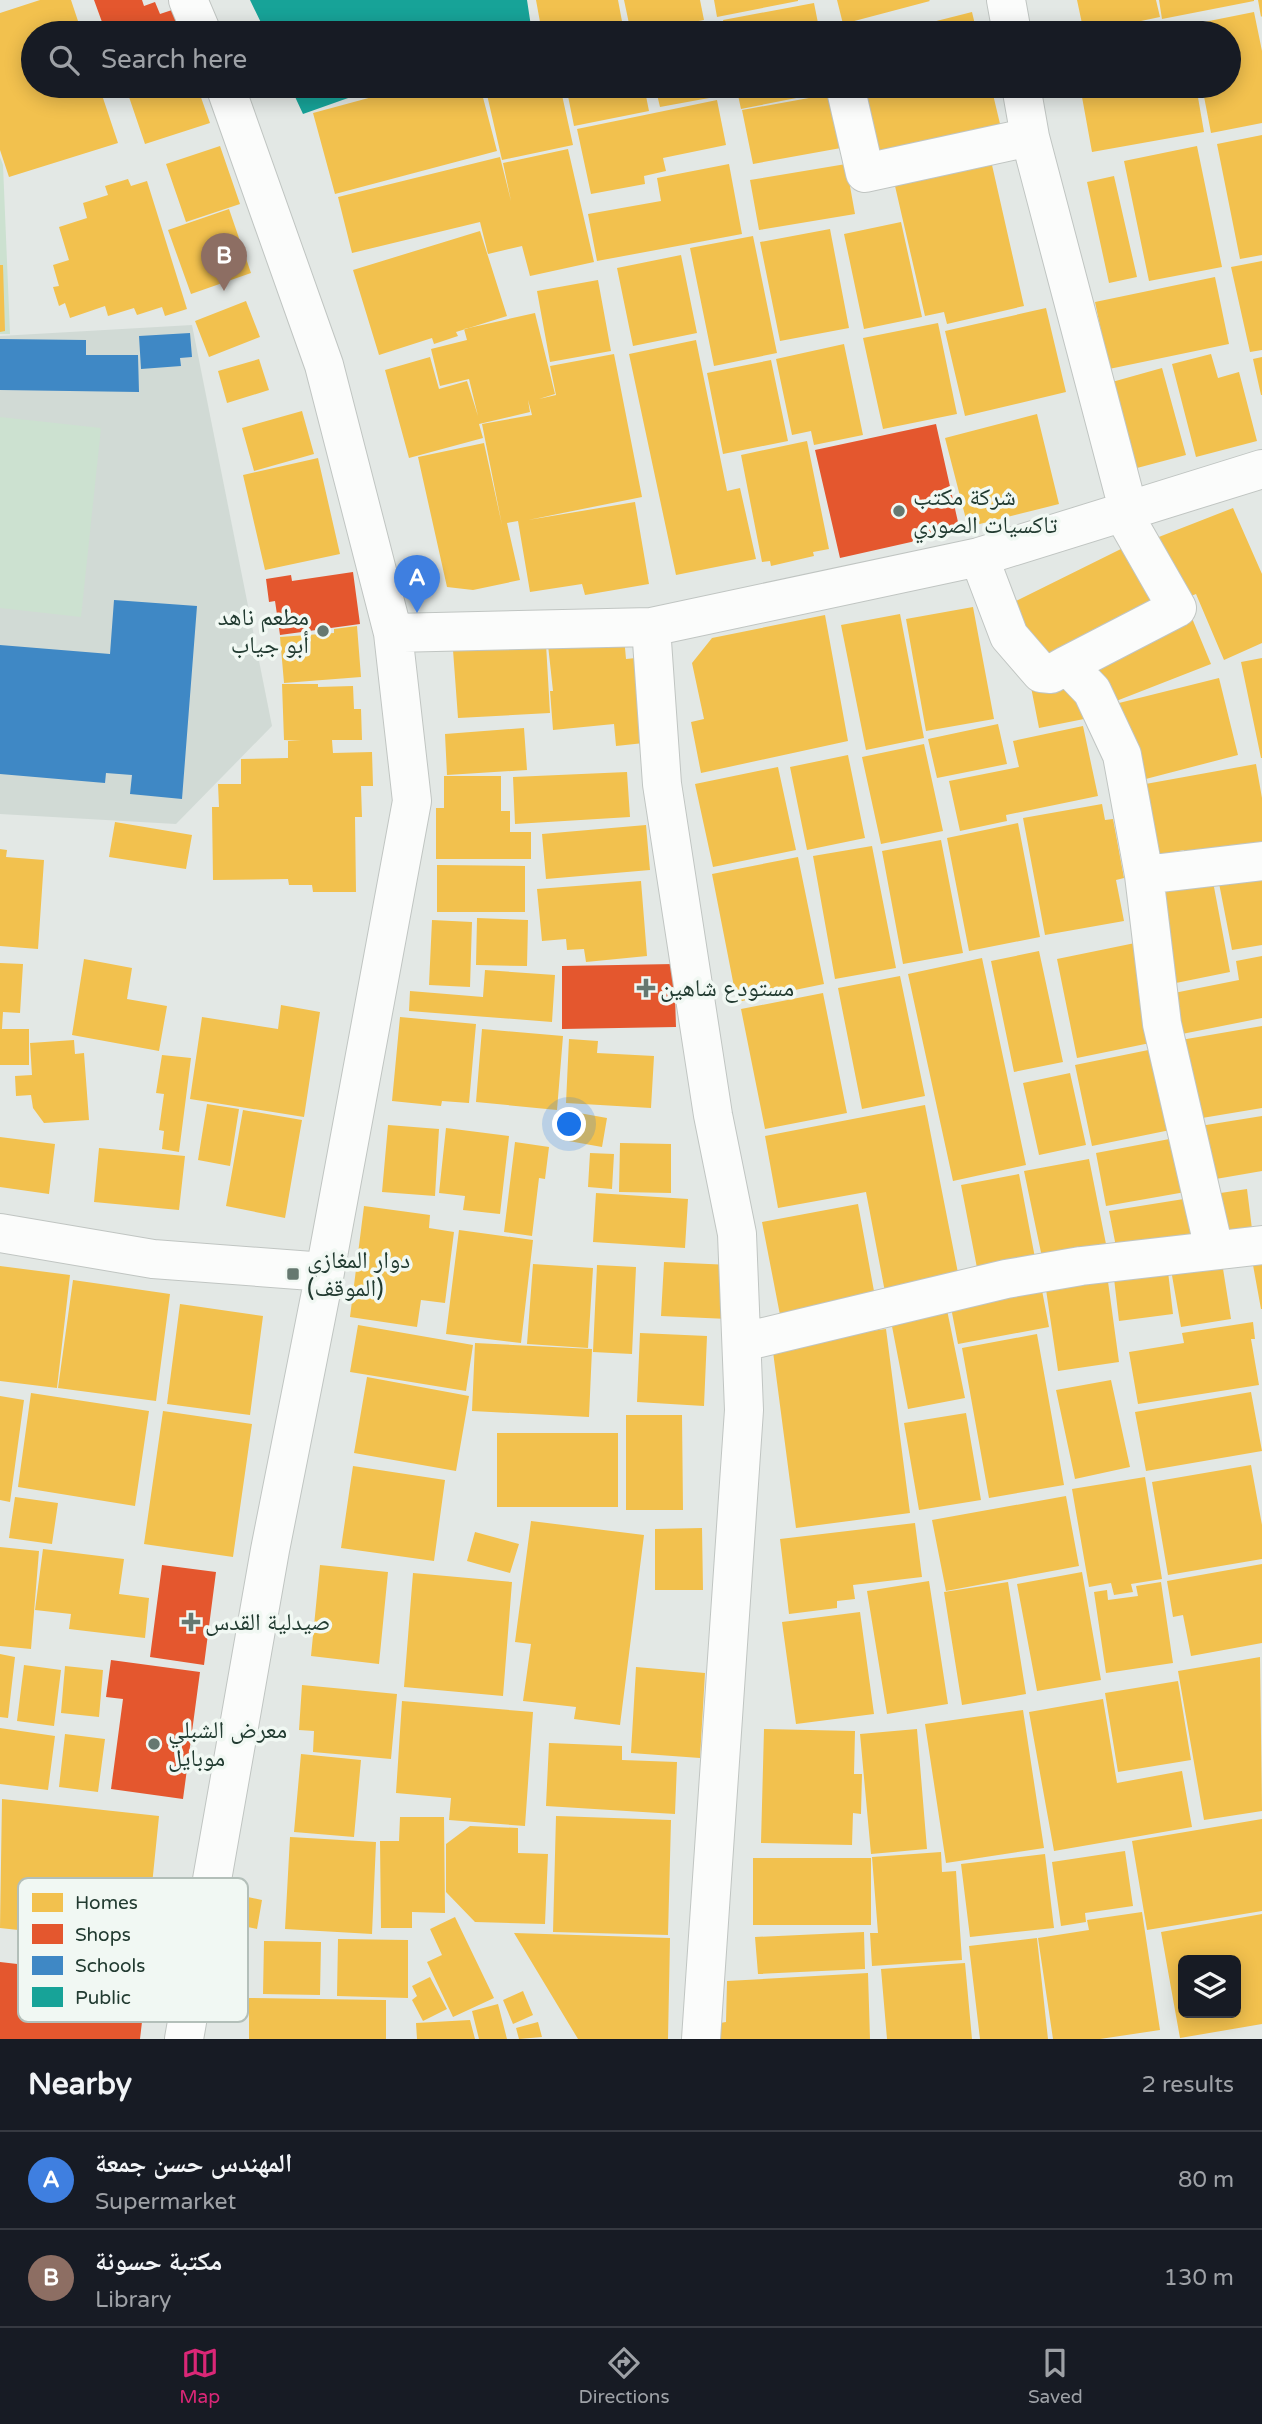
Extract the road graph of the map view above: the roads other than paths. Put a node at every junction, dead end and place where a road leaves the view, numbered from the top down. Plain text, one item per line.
1 (188, 0) edge
2 (1006, 0) edge
3 (197, 21) edge
4 (1010, 21) edge
5 (229, 98) edge
6 (848, 98) edge
7 (1023, 98) edge
8 (1030, 137) junction
9 (1262, 469) edge
10 (1128, 509) junction
11 (979, 557) junction
12 (651, 627) junction
13 (393, 633) junction
14 (1067, 665) junction
15 (1262, 861) edge
16 (1144, 875) junction
17 (0, 1233) edge
18 (1262, 1244) edge
19 (1214, 1249) junction
20 (325, 1272) junction
21 (743, 1342) junction
22 (212, 1878) edge
23 (701, 2039) edge

1 - 3 street
2 - 4 street
5 - 13 street
6 - 8 street
7 - 8 street
8 - 10 street
9 - 10 street
10 - 11 street
10 - 14 street
11 - 12 street
11 - 14 street
12 - 13 street
12 - 21 street
13 - 20 street
14 - 16 street
15 - 16 street
16 - 19 street
17 - 20 street
18 - 19 street
19 - 21 street
20 - 22 street
21 - 23 street

